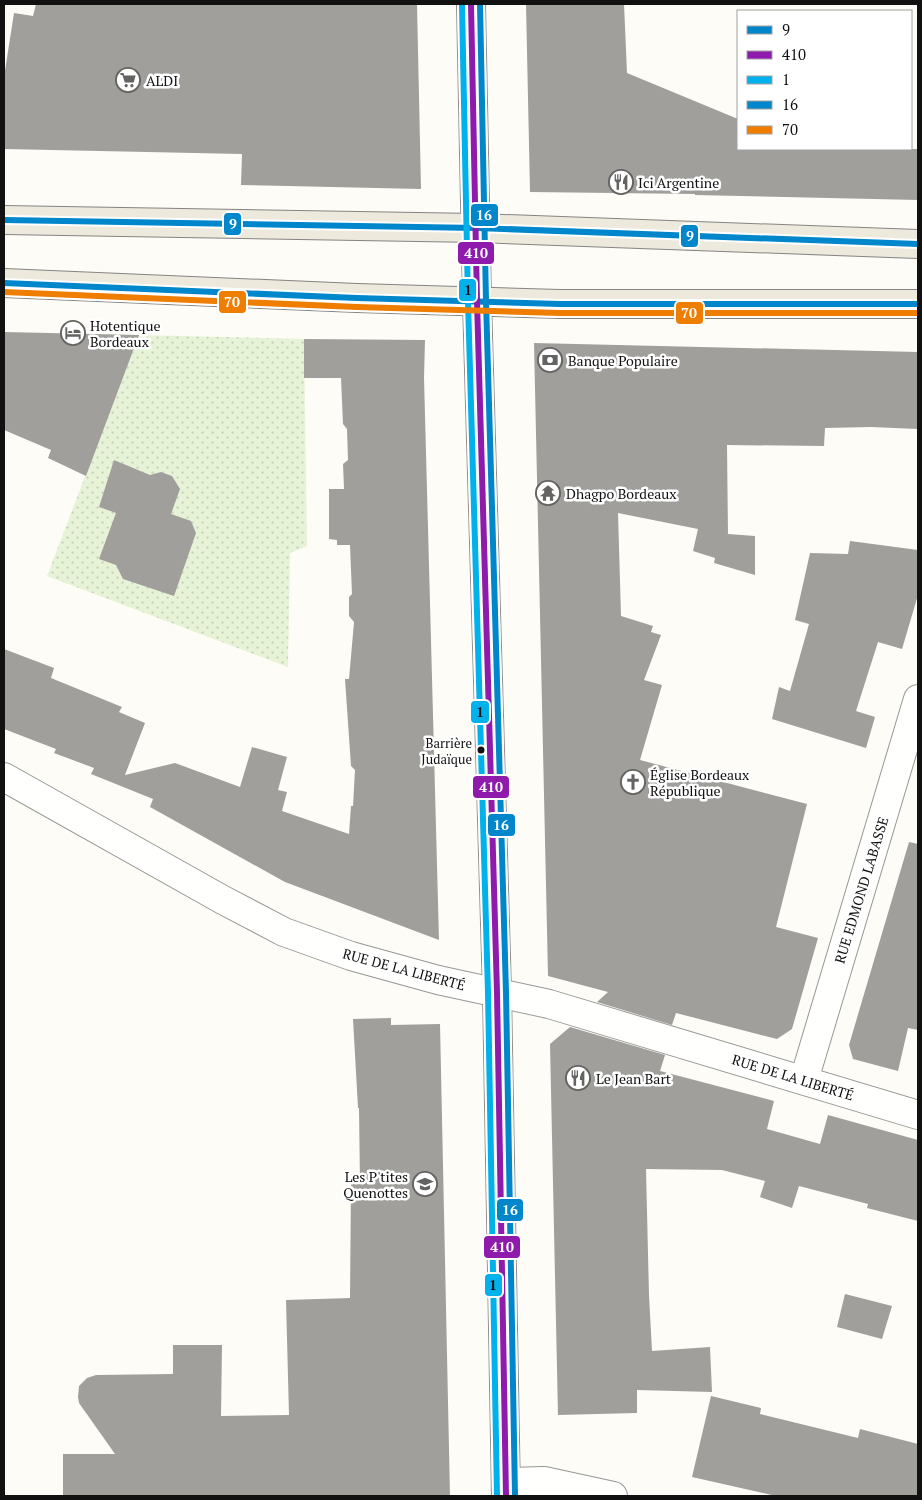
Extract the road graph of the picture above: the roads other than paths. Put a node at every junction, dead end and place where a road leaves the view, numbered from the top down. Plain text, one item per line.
1 (471, 4) edge
2 (4, 220) edge
3 (477, 228) junction
4 (918, 244) edge
5 (4, 283) edge
6 (477, 301) junction
7 (918, 304) edge
8 (918, 700) edge
9 (4, 777) edge
10 (497, 992) junction
11 (804, 1080) junction
12 (918, 1115) edge
13 (506, 1489) edge
14 (613, 1496) edge

1 - 3 main road
2 - 3 main road
3 - 4 main road
3 - 6 main road
5 - 6 main road
6 - 7 main road
6 - 10 main road
8 - 11 street, RUE EDMOND LABASSE
9 - 10 street, RUE DE LA LIBERTÉ
10 - 11 street, RUE DE LA LIBERTÉ
10 - 13 main road
11 - 12 street, RUE DE LA LIBERTÉ
13 - 14 street

